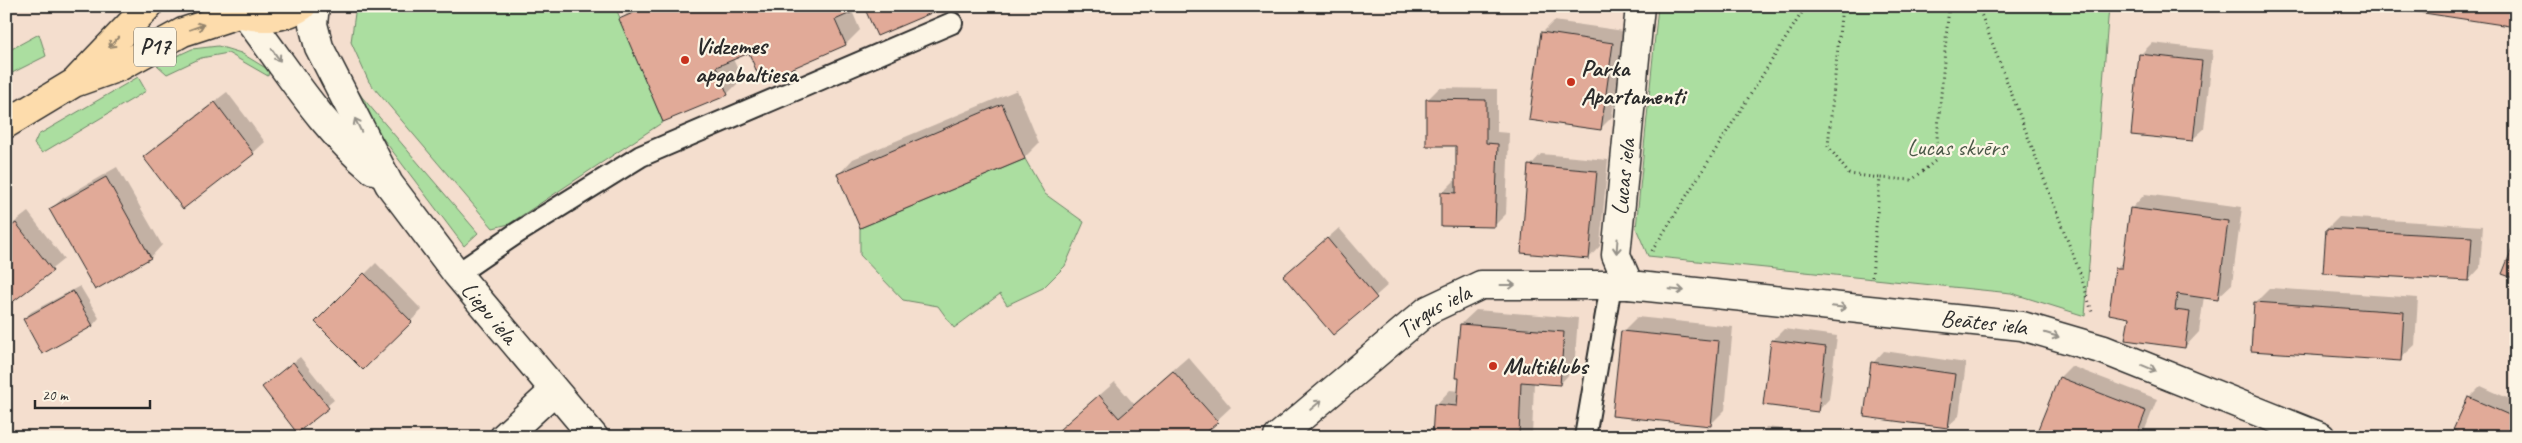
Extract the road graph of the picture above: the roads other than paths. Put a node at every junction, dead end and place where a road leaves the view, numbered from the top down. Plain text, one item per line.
1 (148, 6) edge
2 (302, 6) edge
3 (315, 6) edge
4 (1640, 6) edge
5 (235, 12) edge
6 (952, 23) dead end
7 (74, 83) junction
8 (6, 124) edge
9 (389, 184) junction
10 (457, 274) junction
11 (1620, 285) junction
12 (554, 391) junction
13 (504, 437) edge
14 (594, 437) edge
15 (1278, 437) edge
16 (1585, 437) edge
17 (2321, 437) edge

1 -> 7 main road, P17
2 - 5 main road, P17
9 -> 3 street, Liepu iela
4 -> 11 street, Lucas iela
7 -> 5 main road, P17
5 -> 9 street, Liepu iela
6 - 10 lane
7 - 8 main road, P17
9 - 10 street, Liepu iela
10 - 12 street, Liepu iela
15 -> 11 street, Tirgus iela
11 - 16 lane
11 -> 17 street, Beātes iela
12 - 13 street
12 - 14 street, Liepu iela

